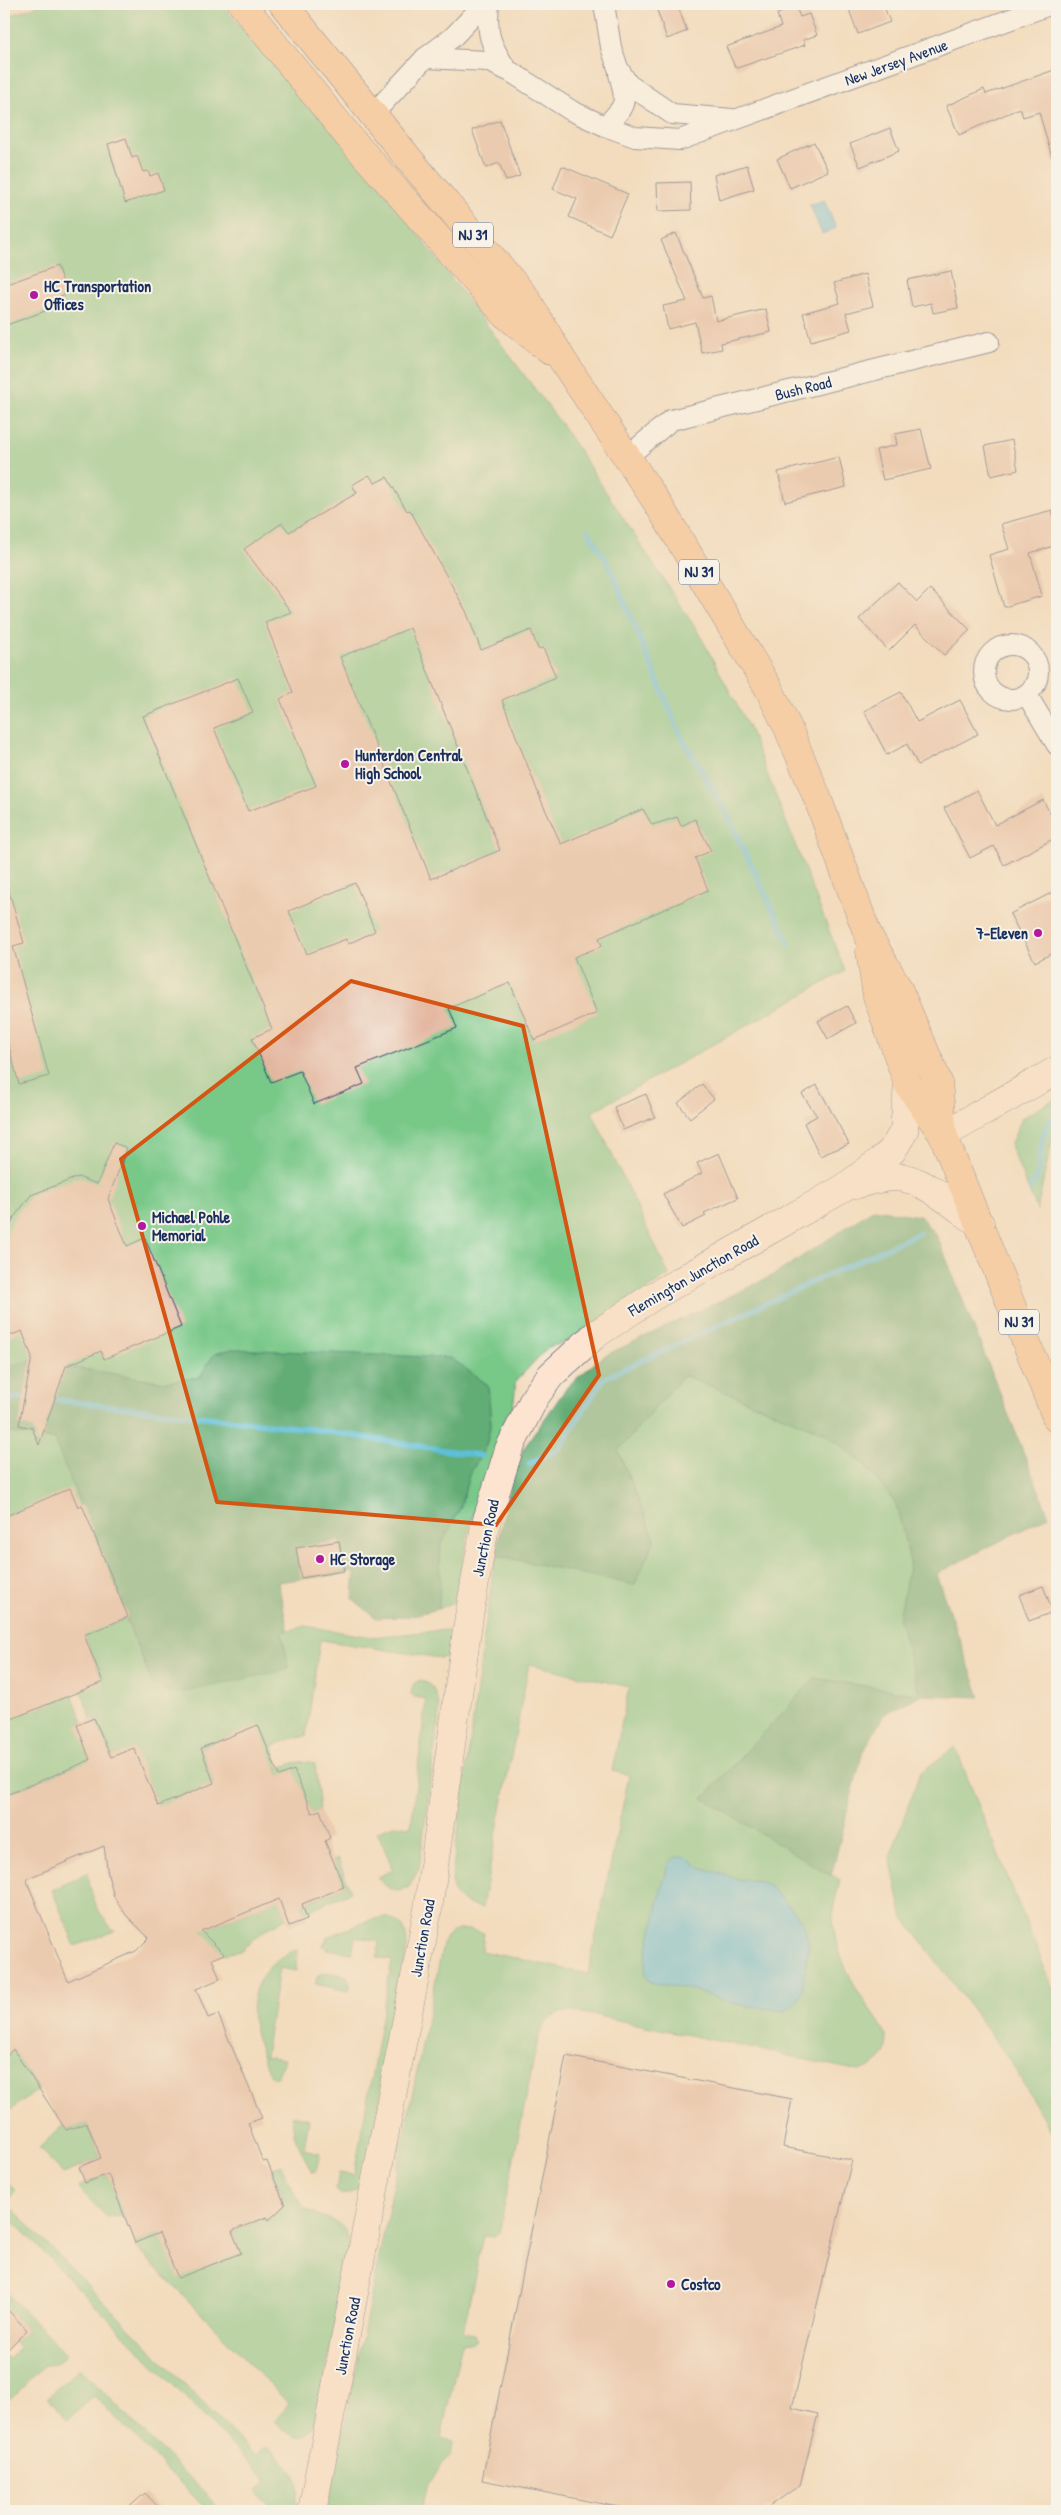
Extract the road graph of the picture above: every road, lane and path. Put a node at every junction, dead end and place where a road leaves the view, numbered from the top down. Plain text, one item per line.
1 (242, 4) edge
2 (283, 4) edge
3 (484, 4) edge
4 (489, 4) edge
5 (604, 4) edge
6 (1052, 4) edge
7 (1018, 10) edge
8 (425, 58) junction
9 (618, 68) junction
10 (507, 70) junction
11 (373, 114) junction
12 (740, 120) junction
13 (605, 126) junction
14 (989, 342) dead end
15 (563, 361) junction
16 (627, 457) junction
17 (1027, 695) dead end
18 (1057, 746) edge
19 (868, 935) junction
20 (1057, 1070) edge
21 (908, 1084) junction
22 (943, 1135) junction
23 (844, 1188) junction
24 (980, 1224) junction
25 (551, 1375) joint
26 (1057, 1419) edge
27 (312, 2511) edge

1 - 15 highway, NJ 31
2 - 11 highway, NJ 31
3 - 8 street
4 - 10 street, New Jersey Avenue
5 - 9 street, New Jersey Avenue
6 - 7 street, New Jersey Avenue
7 - 12 street, New Jersey Avenue
8 - 10 street, New Jersey Avenue
8 - 11 street
9 - 12 street, New Jersey Avenue
9 - 13 street, New Jersey Avenue
10 - 13 street, New Jersey Avenue
11 - 15 highway, NJ 31
12 - 13 street, New Jersey Avenue
14 - 16 street, Bush Road
15 - 16 highway, NJ 31
16 - 19 highway, NJ 31
17 - 18 street
19 - 21 highway, NJ 31
19 - 22 highway, NJ 31
20 - 22 street
21 - 22 highway, NJ 31
21 - 23 street
22 - 24 highway, NJ 31
23 - 24 street
23 - 25 street, Flemington Junction Road
24 - 26 highway, NJ 31
25 - 27 street, Junction Road

